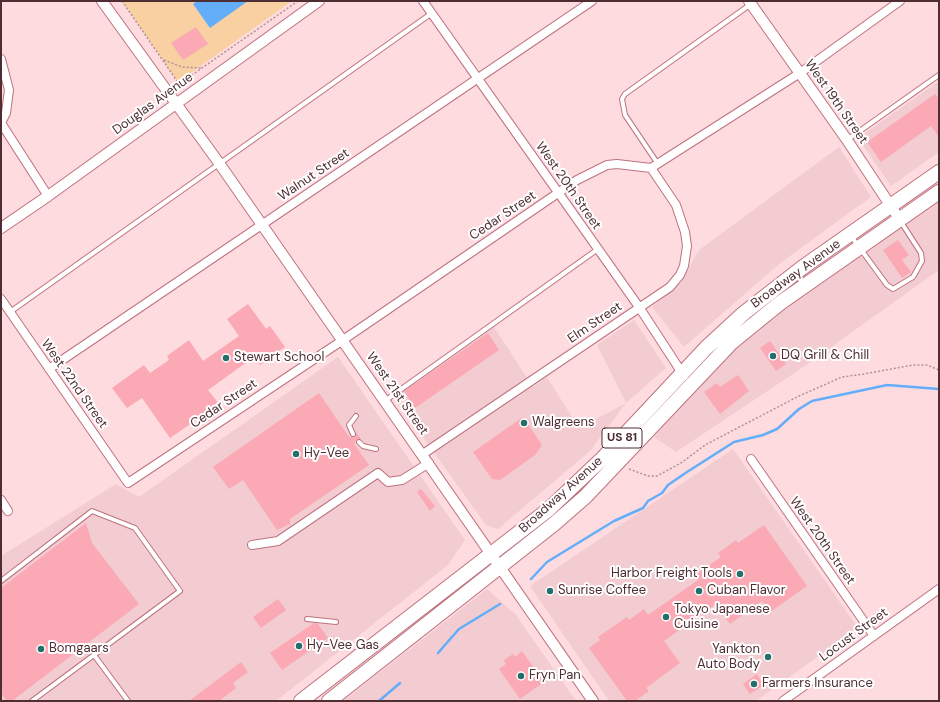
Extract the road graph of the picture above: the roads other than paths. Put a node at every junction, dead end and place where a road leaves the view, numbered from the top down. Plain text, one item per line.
1 (102, 1) edge
2 (319, 1) edge
3 (423, 1) edge
4 (592, 1) edge
5 (900, 1) edge
6 (751, 2) edge
7 (432, 14) junction
8 (1, 58) edge
9 (800, 73) junction
10 (939, 75) edge
11 (478, 79) junction
12 (175, 104) junction
13 (1, 123) edge
14 (847, 140) junction
15 (219, 163) junction
16 (654, 166) junction
17 (939, 172) edge
18 (939, 192) edge
19 (559, 193) junction
20 (48, 196) junction
21 (890, 206) junction
22 (900, 220) junction
23 (262, 225) junction
24 (1, 228) edge
25 (850, 235) junction
26 (859, 248) junction
27 (598, 249) junction
28 (1, 299) edge
29 (639, 307) junction
30 (10, 312) junction
31 (343, 340) junction
32 (49, 369) junction
33 (682, 373) junction
34 (691, 386) junction
35 (385, 400) junction
36 (356, 416) dead end
37 (353, 434) dead end
38 (359, 442) dead end
39 (376, 448) dead end
40 (426, 458) junction
41 (752, 459) dead end
42 (128, 482) joint
43 (1, 500) edge
44 (8, 510) dead end
45 (252, 544) dead end
46 (492, 554) junction
47 (500, 566) junction
48 (1, 581) edge
49 (939, 589) edge
50 (307, 619) dead end
51 (336, 622) dead end
52 (874, 636) junction
53 (94, 655) junction
54 (32, 701) edge
55 (128, 701) edge
56 (301, 701) edge
57 (329, 701) edge
58 (594, 701) edge
59 (783, 701) edge

1 - 12 street, West 21st Street
2 - 12 street, Douglas Avenue
3 - 7 street, West 20th Street
4 - 11 street, Walnut Street
5 - 9 street
6 - 9 street, West 19th Street
6 - 16 lane
7 - 11 street, West 20th Street
7 - 15 lane
8 - 13 street
9 - 14 street, West 19th Street
9 - 16 street
10 - 14 lane
11 - 19 street, West 20th Street
11 - 23 street, Walnut Street
12 - 15 street, West 21st Street
12 - 20 street, Douglas Avenue
13 - 20 street
14 - 21 street, West 19th Street
15 - 23 street, West 21st Street
15 - 30 lane
16 - 19 street, Cedar Street
16 - 29 street, Elm Street
17 - 21 highway, Broadway Avenue / US 81
18 - 22 highway, Broadway Avenue / US 81
19 - 27 street, West 20th Street
19 - 31 street, Cedar Street
20 - 24 street, Douglas Avenue
21 - 22 street, West 19th Street
21 - 25 highway, Broadway Avenue / US 81
22 - 26 highway, Broadway Avenue / US 81
22 - 26 lane
23 - 31 street, West 21st Street
23 - 32 street, Walnut Street
25 - 26 lane
25 - 33 highway, Broadway Avenue / US 81
26 - 34 highway, Broadway Avenue / US 81
27 - 29 street, West 20th Street
27 - 35 lane
28 - 30 street, West 22nd Street
29 - 33 street, West 20th Street
29 - 40 street, Elm Street
30 - 32 street, West 22nd Street
31 - 35 street, West 21st Street
31 - 42 street, Cedar Street
32 - 42 street, West 22nd Street
33 - 34 street, West 20th Street
33 - 46 highway, Broadway Avenue / US 81
34 - 47 highway, Broadway Avenue / US 81
35 - 40 street, West 21st Street
36 - 37 lane
38 - 39 lane
40 - 45 street, Elm Street
40 - 46 street, West 21st Street
41 - 52 street, West 20th Street
43 - 44 street
46 - 47 street, West 21st Street
46 - 56 highway, Broadway Avenue / US 81
47 - 57 highway, Broadway Avenue / US 81
47 - 58 street, West 21st Street
48 - 53 lane
49 - 52 street, Locust Street
50 - 51 lane
52 - 59 street, Locust Street
53 - 54 lane
53 - 55 lane

